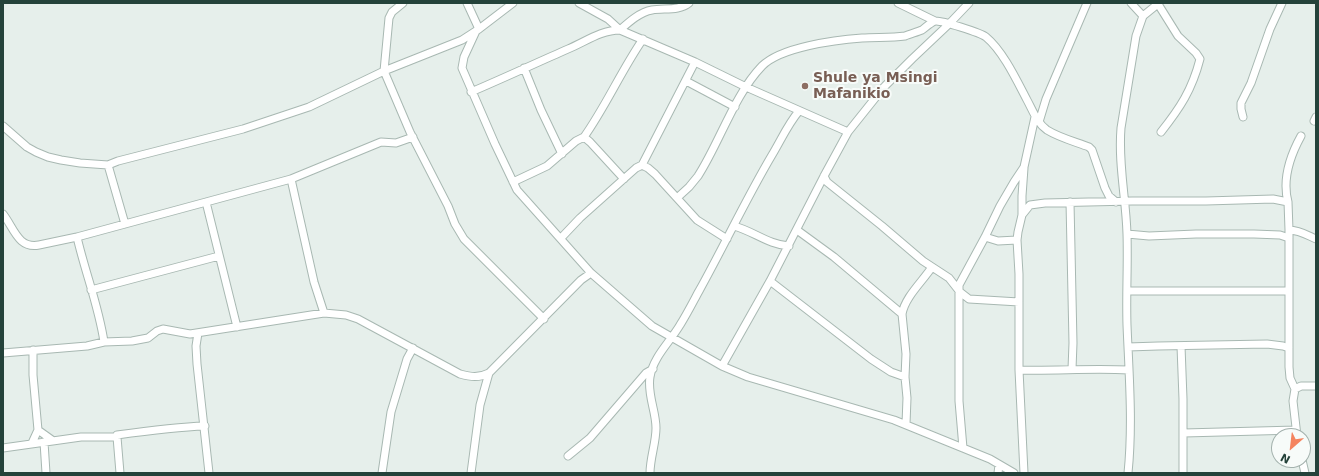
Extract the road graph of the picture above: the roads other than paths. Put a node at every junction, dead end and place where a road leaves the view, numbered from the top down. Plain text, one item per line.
1 (403, 3) edge
2 (467, 3) edge
3 (512, 3) edge
4 (579, 3) edge
5 (689, 3) edge
6 (898, 3) edge
7 (969, 3) edge
8 (1087, 3) edge
9 (1131, 3) edge
10 (1158, 3) edge
11 (1282, 3) edge
12 (1143, 16) junction
13 (935, 21) junction
14 (949, 24) junction
15 (477, 30) junction
16 (620, 30) junction
17 (643, 39) junction
18 (695, 62) junction
19 (524, 68) junction
20 (384, 71) junction
21 (686, 80) junction
22 (746, 87) junction
23 (472, 92) junction
24 (735, 108) junction
25 (799, 111) junction
26 (1243, 117) dead end
27 (1037, 120) junction
28 (3, 126) edge
29 (848, 132) junction
30 (1161, 132) dead end
31 (1301, 136) dead end
32 (412, 137) junction
33 (584, 137) junction
34 (562, 154) junction
35 (108, 165) junction
36 (642, 165) junction
37 (1024, 167) junction
38 (824, 176) junction
39 (291, 179) junction
40 (624, 179) junction
41 (513, 182) junction
42 (677, 198) junction
43 (1124, 201) junction
44 (206, 202) junction
45 (1070, 202) junction
46 (1116, 202) junction
47 (1288, 202) junction
48 (3, 214) edge
49 (1022, 215) junction
50 (124, 224) junction
51 (734, 226) junction
52 (797, 230) junction
53 (1127, 234) junction
54 (1289, 234) junction
55 (77, 237) junction
56 (985, 237) junction
57 (561, 238) junction
58 (727, 239) junction
59 (1316, 239) edge
60 (1017, 240) junction
61 (788, 246) junction
62 (219, 256) junction
63 (932, 267) junction
64 (591, 273) junction
65 (770, 281) junction
66 (958, 289) junction
67 (91, 290) junction
68 (1289, 291) junction
69 (1127, 292) junction
70 (969, 299) junction
71 (960, 302) junction
72 (1019, 302) junction
73 (324, 313) junction
74 (902, 314) junction
75 (544, 319) junction
76 (237, 327) junction
77 (198, 333) junction
78 (671, 337) junction
79 (104, 342) junction
80 (1181, 346) junction
81 (1128, 347) junction
82 (413, 348) junction
83 (1288, 348) junction
84 (33, 350) junction
85 (3, 353) edge
86 (722, 366) junction
87 (652, 369) junction
88 (1072, 369) junction
89 (1020, 370) junction
90 (1129, 370) junction
91 (489, 373) junction
92 (905, 377) junction
93 (1316, 386) edge
94 (1295, 389) junction
95 (906, 424) junction
96 (205, 426) junction
97 (1296, 428) edge
98 (38, 430) junction
99 (1184, 433) junction
100 (1271, 433) edge
101 (117, 437) junction
102 (52, 440) junction
103 (44, 442) junction
104 (32, 443) junction
105 (3, 448) edge
106 (963, 448) junction
107 (568, 456) dead end
108 (999, 465) junction
109 (46, 473) edge
110 (120, 473) edge
111 (209, 473) edge
112 (382, 473) edge
113 (471, 473) edge
114 (650, 473) edge
115 (998, 473) edge
116 (1014, 473) edge
117 (1024, 473) edge
118 (1128, 473) edge
119 (1183, 473) edge

1 - 20 street
2 - 15 street
3 - 15 street
4 - 16 street
5 - 16 street
6 - 13 street
7 - 14 street
8 - 27 street
9 - 12 street
10 - 12 street
10 - 30 street
11 - 26 street
12 - 43 street
13 - 14 street
13 - 22 street
14 - 27 street
14 - 29 street
15 - 20 street
15 - 23 street
16 - 17 street
16 - 19 street
17 - 18 street
17 - 33 street
18 - 21 street
18 - 22 street
19 - 23 street
19 - 34 street
20 - 32 street
20 - 35 street
21 - 24 street
21 - 36 street
22 - 24 street
22 - 25 street
23 - 41 street
24 - 42 street
25 - 29 street
25 - 51 street
27 - 37 street
27 - 46 street
28 - 35 street
29 - 38 street
31 - 47 street
32 - 39 street
32 - 75 street
33 - 34 street
33 - 40 street
34 - 41 street
35 - 50 street
36 - 40 street
36 - 42 street
37 - 49 street
37 - 56 street
38 - 52 street
38 - 63 street
39 - 44 street
39 - 73 street
40 - 57 street
41 - 57 street
42 - 58 street
43 - 46 street
43 - 47 street
43 - 53 street
44 - 50 street
44 - 62 street
45 - 46 street
45 - 49 street
45 - 88 street
47 - 54 street
48 - 55 street
49 - 60 street
50 - 55 street
51 - 58 street
51 - 61 street
52 - 61 street
52 - 74 street
53 - 54 street
53 - 69 street
54 - 59 street
54 - 68 street
55 - 67 street
56 - 60 street
56 - 66 street
57 - 64 street
58 - 78 street
60 - 72 street
61 - 65 street
62 - 67 street
62 - 76 street
63 - 66 street
63 - 74 street
64 - 75 street
64 - 78 street
65 - 86 street
65 - 92 street
66 - 70 street
66 - 71 street
67 - 79 street
68 - 69 street
68 - 83 street
69 - 81 street
70 - 71 street
70 - 72 street
71 - 106 street
72 - 89 street
73 - 76 street
73 - 82 street
74 - 92 street
75 - 91 street
76 - 77 street
77 - 79 street
77 - 96 street
78 - 86 street
78 - 87 street
79 - 84 street
80 - 81 street
80 - 83 street
80 - 99 street
81 - 90 street
82 - 91 street
82 - 112 street
83 - 94 street
84 - 85 street
84 - 98 street
86 - 95 street
87 - 107 street
87 - 114 street
88 - 89 street
88 - 90 street
89 - 117 street
90 - 118 street
91 - 113 street
92 - 95 street
93 - 94 street
94 - 97 street
95 - 106 street
96 - 101 street
96 - 111 street
98 - 102 street
98 - 104 street
99 - 100 street
99 - 119 street
101 - 102 street
101 - 110 street
102 - 103 street
103 - 104 street
103 - 109 street
104 - 105 street
106 - 108 street
108 - 115 street
108 - 116 street

